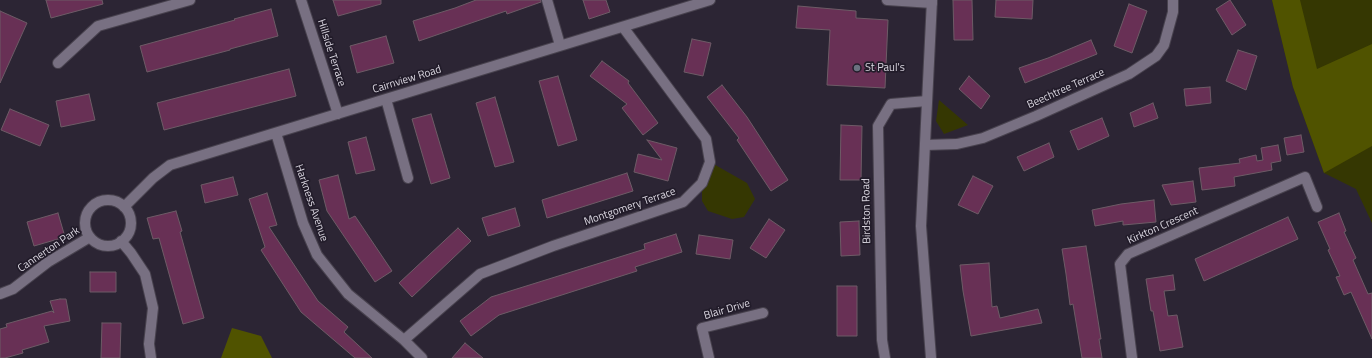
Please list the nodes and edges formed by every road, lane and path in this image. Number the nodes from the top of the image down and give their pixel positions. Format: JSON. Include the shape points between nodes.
{"nodes":[{"id":1,"x":190,"y":0,"type":"edge"},
{"id":2,"x":301,"y":0,"type":"edge"},
{"id":3,"x":547,"y":0,"type":"edge"},
{"id":4,"x":710,"y":0,"type":"edge"},
{"id":5,"x":887,"y":0,"type":"edge"},
{"id":6,"x":1173,"y":0,"type":"edge"},
{"id":7,"x":932,"y":2,"type":"edge"},
{"id":8,"x":623,"y":26,"type":"junction"},
{"id":9,"x":560,"y":45,"type":"junction"},
{"id":10,"x":58,"y":63,"type":"dead end"},
{"id":11,"x":386,"y":99,"type":"junction"},
{"id":12,"x":927,"y":101,"type":"junction"},
{"id":13,"x":338,"y":114,"type":"junction"},
{"id":14,"x":276,"y":133,"type":"junction"},
{"id":15,"x":924,"y":145,"type":"junction"},
{"id":16,"x":408,"y":178,"type":"dead end"},
{"id":17,"x":124,"y":207,"type":"junction"},
{"id":18,"x":1317,"y":207,"type":"dead end"},
{"id":19,"x":90,"y":237,"type":"junction"},
{"id":20,"x":121,"y":241,"type":"junction"},
{"id":21,"x":0,"y":294,"type":"edge"},
{"id":22,"x":763,"y":312,"type":"dead end"},
{"id":23,"x":404,"y":340,"type":"junction"},
{"id":24,"x":151,"y":358,"type":"edge"},
{"id":25,"x":422,"y":358,"type":"edge"},
{"id":26,"x":709,"y":358,"type":"edge"},
{"id":27,"x":885,"y":358,"type":"edge"},
{"id":28,"x":931,"y":358,"type":"edge"},
{"id":29,"x":1132,"y":358,"type":"edge"}],
"edges":[{"from":1,"to":10,"type":"street","via":[[98,26]]},
{"from":2,"to":13,"type":"street","name":"Hillside Terrace"},
{"from":3,"to":9,"type":"street"},
{"from":4,"to":8,"type":"street","name":"Cairnview Road"},
{"from":5,"to":7,"type":"street"},
{"from":6,"to":15,"type":"street","name":"Beechtree Terrace","via":[[1173,12],[1164,45],[1156,56],[1129,74],[983,138],[957,144]]},
{"from":7,"to":12,"type":"street"},
{"from":8,"to":9,"type":"street","name":"Cairnview Road"},
{"from":8,"to":23,"type":"street","name":"Montgomery Terrace","via":[[706,139],[710,162],[702,184],[683,202],[480,274]]},
{"from":9,"to":11,"type":"street","name":"Cairnview Road"},
{"from":11,"to":13,"type":"street","name":"Cairnview Road"},
{"from":11,"to":16,"type":"street"},
{"from":12,"to":15,"type":"street"},
{"from":12,"to":27,"type":"street","name":"Birdston Road","via":[[891,104],[878,126],[882,340]]},
{"from":13,"to":14,"type":"street","name":"Cairnview Road"},
{"from":14,"to":17,"type":"street","name":"Cairnview Road","via":[[170,165]]},
{"from":14,"to":23,"type":"street","name":"Harkness Avenue","via":[[303,223],[317,255],[348,294]]},
{"from":15,"to":28,"type":"street","via":[[921,226]]},
{"from":17,"to":19,"type":"street","name":"Cannerton Park","via":[[110,200],[96,204],[90,209],[85,223]]},
{"from":17,"to":20,"type":"street","via":[[128,213],[130,229]]},
{"from":18,"to":29,"type":"street","name":"Kirkton Crescent","via":[[1305,177],[1128,254],[1120,264]]},
{"from":19,"to":20,"type":"street","name":"Cannerton Park","via":[[95,242],[108,246]]},
{"from":19,"to":21,"type":"street","name":"Cannerton Park","via":[[48,262],[13,290]]},
{"from":20,"to":24,"type":"street","via":[[145,274],[152,308],[149,344]]},
{"from":22,"to":26,"type":"street","name":"Blair Drive","via":[[702,328]]},
{"from":23,"to":25,"type":"street","name":"Harkness Avenue"}]}
